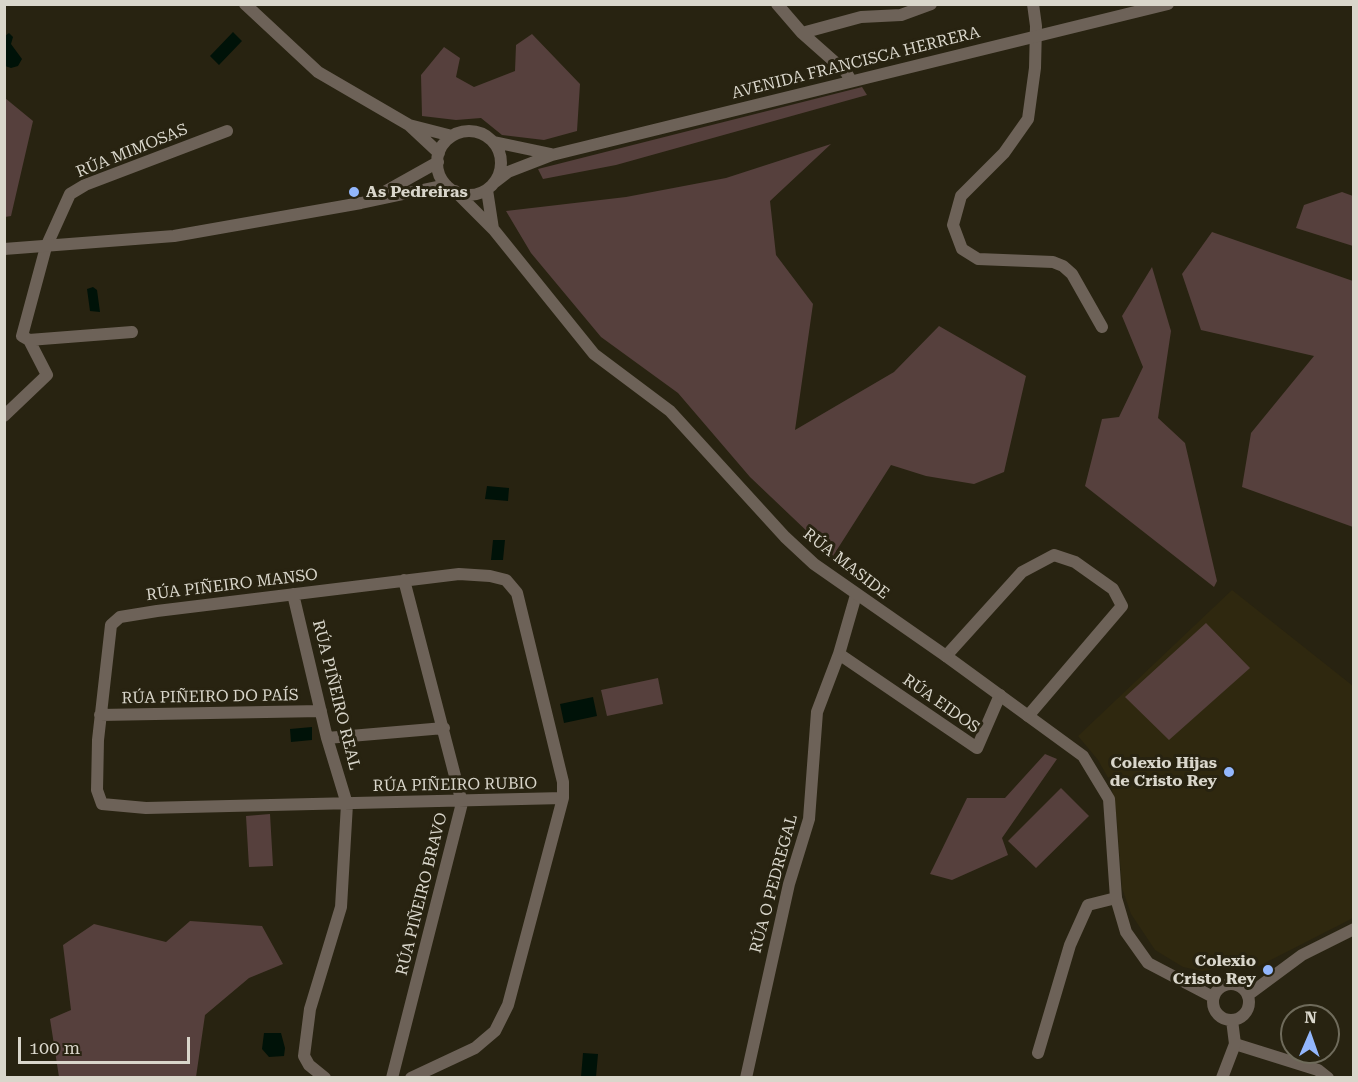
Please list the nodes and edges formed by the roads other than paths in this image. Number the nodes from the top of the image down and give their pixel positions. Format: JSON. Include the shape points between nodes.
{"nodes":[{"id":1,"x":245,"y":4,"type":"edge"},
{"id":2,"x":777,"y":4,"type":"edge"},
{"id":3,"x":931,"y":4,"type":"edge"},
{"id":4,"x":1033,"y":4,"type":"edge"},
{"id":5,"x":1168,"y":4,"type":"edge"},
{"id":6,"x":802,"y":33,"type":"junction"},
{"id":7,"x":1036,"y":36,"type":"junction"},
{"id":8,"x":851,"y":81,"type":"junction"},
{"id":9,"x":409,"y":125,"type":"junction"},
{"id":10,"x":227,"y":131,"type":"dead end"},
{"id":11,"x":452,"y":136,"type":"junction"},
{"id":12,"x":494,"y":142,"type":"junction"},
{"id":13,"x":552,"y":155,"type":"junction"},
{"id":14,"x":438,"y":157,"type":"junction"},
{"id":15,"x":491,"y":186,"type":"junction"},
{"id":16,"x":450,"y":188,"type":"junction"},
{"id":17,"x":361,"y":204,"type":"junction"},
{"id":18,"x":494,"y":230,"type":"junction"},
{"id":19,"x":46,"y":247,"type":"junction"},
{"id":20,"x":4,"y":249,"type":"edge"},
{"id":21,"x":1102,"y":327,"type":"dead end"},
{"id":22,"x":132,"y":332,"type":"dead end"},
{"id":23,"x":29,"y":340,"type":"junction"},
{"id":24,"x":4,"y":416,"type":"edge"},
{"id":25,"x":404,"y":580,"type":"junction"},
{"id":26,"x":293,"y":594,"type":"junction"},
{"id":27,"x":856,"y":595,"type":"junction"},
{"id":28,"x":839,"y":654,"type":"junction"},
{"id":29,"x":946,"y":656,"type":"junction"},
{"id":30,"x":1000,"y":695,"type":"junction"},
{"id":31,"x":321,"y":711,"type":"junction"},
{"id":32,"x":100,"y":715,"type":"junction"},
{"id":33,"x":1028,"y":716,"type":"junction"},
{"id":34,"x":444,"y":728,"type":"junction"},
{"id":35,"x":327,"y":738,"type":"junction"},
{"id":36,"x":563,"y":798,"type":"junction"},
{"id":37,"x":462,"y":803,"type":"junction"},
{"id":38,"x":347,"y":804,"type":"junction"},
{"id":39,"x":1116,"y":898,"type":"junction"},
{"id":40,"x":1353,"y":929,"type":"edge"},
{"id":41,"x":1248,"y":995,"type":"junction"},
{"id":42,"x":1213,"y":997,"type":"junction"},
{"id":43,"x":1232,"y":1020,"type":"junction"},
{"id":44,"x":1235,"y":1044,"type":"junction"},
{"id":45,"x":1038,"y":1053,"type":"dead end"},
{"id":46,"x":325,"y":1077,"type":"edge"},
{"id":47,"x":392,"y":1077,"type":"edge"},
{"id":48,"x":411,"y":1077,"type":"edge"},
{"id":49,"x":746,"y":1077,"type":"edge"},
{"id":50,"x":1222,"y":1077,"type":"edge"},
{"id":51,"x":1328,"y":1077,"type":"edge"}],
"edges":[{"from":1,"to":9,"type":"street","via":[[318,72]]},
{"from":2,"to":6,"type":"street"},
{"from":3,"to":6,"type":"street","via":[[901,15],[861,16]]},
{"from":4,"to":7,"type":"street"},
{"from":5,"to":7,"type":"street","name":"AVENIDA FRANCISCA HERRERA"},
{"from":6,"to":8,"type":"street"},
{"from":7,"to":8,"type":"street","name":"AVENIDA FRANCISCA HERRERA"},
{"from":7,"to":21,"type":"street","via":[[1028,119],[1004,153],[961,196],[953,225],[962,249],[978,259],[1053,262],[1063,266],[1072,274]]},
{"from":8,"to":13,"type":"street","name":"AVENIDA FRANCISCA HERRERA"},
{"from":9,"to":11,"type":"street"},
{"from":9,"to":14,"type":"street"},
{"from":10,"to":19,"type":"street","name":"RÚA MIMOSAS","via":[[70,194]]},
{"from":11,"to":12,"type":"street","via":[[469,131]]},
{"from":11,"to":14,"type":"street"},
{"from":12,"to":13,"type":"street","name":"AVENIDA FRANCISCA HERRERA"},
{"from":12,"to":15,"type":"street","via":[[501,162]]},
{"from":13,"to":15,"type":"street","name":"AVENIDA FRANCISCA HERRERA","via":[[508,172]]},
{"from":14,"to":16,"type":"street","via":[[441,178]]},
{"from":14,"to":17,"type":"street","via":[[417,176]]},
{"from":15,"to":16,"type":"street","via":[[471,195]]},
{"from":15,"to":18,"type":"street","name":"RÚA MASIDE"},
{"from":16,"to":17,"type":"street"},
{"from":16,"to":18,"type":"street","name":"RÚA MASIDE"},
{"from":17,"to":19,"type":"street","via":[[174,236]]},
{"from":18,"to":27,"type":"street","name":"RÚA MASIDE","via":[[594,354],[670,411],[785,537]]},
{"from":19,"to":20,"type":"street"},
{"from":19,"to":23,"type":"street","name":"RÚA MIMOSAS","via":[[24,321],[22,336]]},
{"from":22,"to":23,"type":"street"},
{"from":23,"to":24,"type":"street","via":[[47,375]]},
{"from":25,"to":26,"type":"street","name":"RÚA PIÑEIRO MANSO"},
{"from":25,"to":34,"type":"street","name":"RÚA PIÑEIRO BRAVO"},
{"from":25,"to":36,"type":"street","name":"RÚA PIÑEIRO MANSO","via":[[459,574],[490,576],[506,580],[518,593],[558,760]]},
{"from":26,"to":31,"type":"street","name":"RÚA PIÑEIRO REAL"},
{"from":26,"to":32,"type":"street","name":"RÚA PIÑEIRO MANSO","via":[[120,617],[111,625],[108,635]]},
{"from":27,"to":28,"type":"street","name":"RÚA O PEDREGAL"},
{"from":27,"to":29,"type":"street","name":"RÚA MASIDE"},
{"from":28,"to":30,"type":"street","name":"RÚA EIDOS","via":[[977,748]]},
{"from":28,"to":49,"type":"street","name":"RÚA O PEDREGAL","via":[[817,712],[809,819],[789,884]]},
{"from":29,"to":30,"type":"street","name":"RÚA MASIDE"},
{"from":29,"to":33,"type":"street","via":[[1022,572],[1054,555],[1075,562],[1113,589],[1122,606]]},
{"from":30,"to":33,"type":"street","name":"RÚA MASIDE"},
{"from":31,"to":32,"type":"street","name":"RÚA PIÑEIRO DO PAÍS"},
{"from":31,"to":35,"type":"street","name":"RÚA PIÑEIRO REAL"},
{"from":32,"to":38,"type":"street","name":"RÚA PIÑEIRO MANSO","via":[[97,790],[102,804],[146,808]]},
{"from":33,"to":39,"type":"street","name":"RÚA MASIDE","via":[[1083,756],[1109,800]]},
{"from":34,"to":35,"type":"street"},
{"from":34,"to":37,"type":"street","name":"RÚA PIÑEIRO BRAVO"},
{"from":35,"to":38,"type":"street","name":"RÚA PIÑEIRO REAL"},
{"from":36,"to":37,"type":"street","name":"RÚA PIÑEIRO RUBIO"},
{"from":36,"to":48,"type":"street","name":"RÚA PIÑEIRO MANSO","via":[[508,1005],[495,1031],[475,1048]]},
{"from":37,"to":38,"type":"street","name":"RÚA PIÑEIRO RUBIO"},
{"from":37,"to":47,"type":"street","name":"RÚA PIÑEIRO BRAVO"},
{"from":38,"to":46,"type":"street","via":[[341,907],[310,1009],[304,1056]]},
{"from":39,"to":42,"type":"street","name":"RÚA MASIDE","via":[[1126,932],[1148,963]]},
{"from":39,"to":45,"type":"street","via":[[1088,905],[1070,945]]},
{"from":40,"to":41,"type":"street","via":[[1302,955]]},
{"from":41,"to":42,"type":"street","via":[[1240,986],[1228,984]]},
{"from":41,"to":43,"type":"street","via":[[1246,1012]]},
{"from":42,"to":43,"type":"street","via":[[1217,1013]]},
{"from":43,"to":44,"type":"street"},
{"from":44,"to":50,"type":"street"},
{"from":44,"to":51,"type":"street","via":[[1318,1070]]}]}
